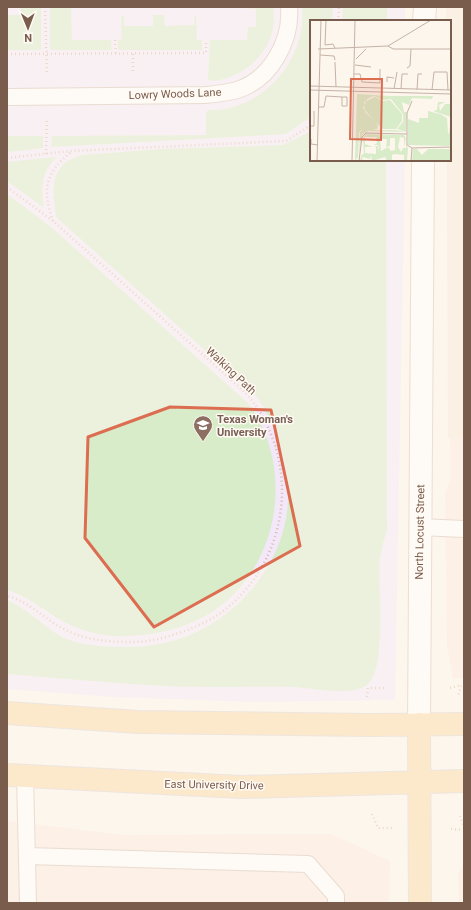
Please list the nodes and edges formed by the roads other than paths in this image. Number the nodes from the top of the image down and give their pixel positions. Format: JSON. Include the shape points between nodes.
{"nodes":[{"id":1,"x":289,"y":7,"type":"edge"},
{"id":2,"x":424,"y":7,"type":"edge"},
{"id":3,"x":424,"y":20,"type":"edge"},
{"id":4,"x":7,"y":97,"type":"edge"},
{"id":5,"x":423,"y":161,"type":"edge"},
{"id":6,"x":420,"y":527,"type":"junction"},
{"id":7,"x":464,"y":529,"type":"edge"},
{"id":8,"x":7,"y":713,"type":"edge"},
{"id":9,"x":419,"y":724,"type":"junction"},
{"id":10,"x":464,"y":724,"type":"edge"},
{"id":11,"x":16,"y":776,"type":"edge"},
{"id":12,"x":464,"y":781,"type":"edge"},
{"id":13,"x":420,"y":782,"type":"junction"},
{"id":14,"x":27,"y":856,"type":"junction"},
{"id":15,"x":28,"y":903,"type":"edge"},
{"id":16,"x":336,"y":903,"type":"edge"},
{"id":17,"x":420,"y":903,"type":"edge"}],
"edges":[{"from":1,"to":4,"type":"lane","name":"Lowry Woods Lane","via":[[287,34],[271,66],[260,78],[236,91],[206,95]]},
{"from":2,"to":3,"type":"main road"},
{"from":5,"to":6,"type":"main road","name":"North Locust Street"},
{"from":6,"to":7,"type":"lane"},
{"from":6,"to":9,"type":"main road","name":"North Locust Street"},
{"from":8,"to":9,"type":"main road","via":[[138,722]]},
{"from":9,"to":10,"type":"main road"},
{"from":9,"to":13,"type":"main road","name":"North Locust Street"},
{"from":11,"to":13,"type":"main road","name":"East University Drive","via":[[241,787]]},
{"from":11,"to":14,"type":"lane"},
{"from":12,"to":13,"type":"main road","name":"East University Drive"},
{"from":13,"to":17,"type":"main road","name":"North Locust Street"},
{"from":14,"to":15,"type":"lane"},
{"from":14,"to":16,"type":"lane","via":[[308,864],[336,896]]}]}
